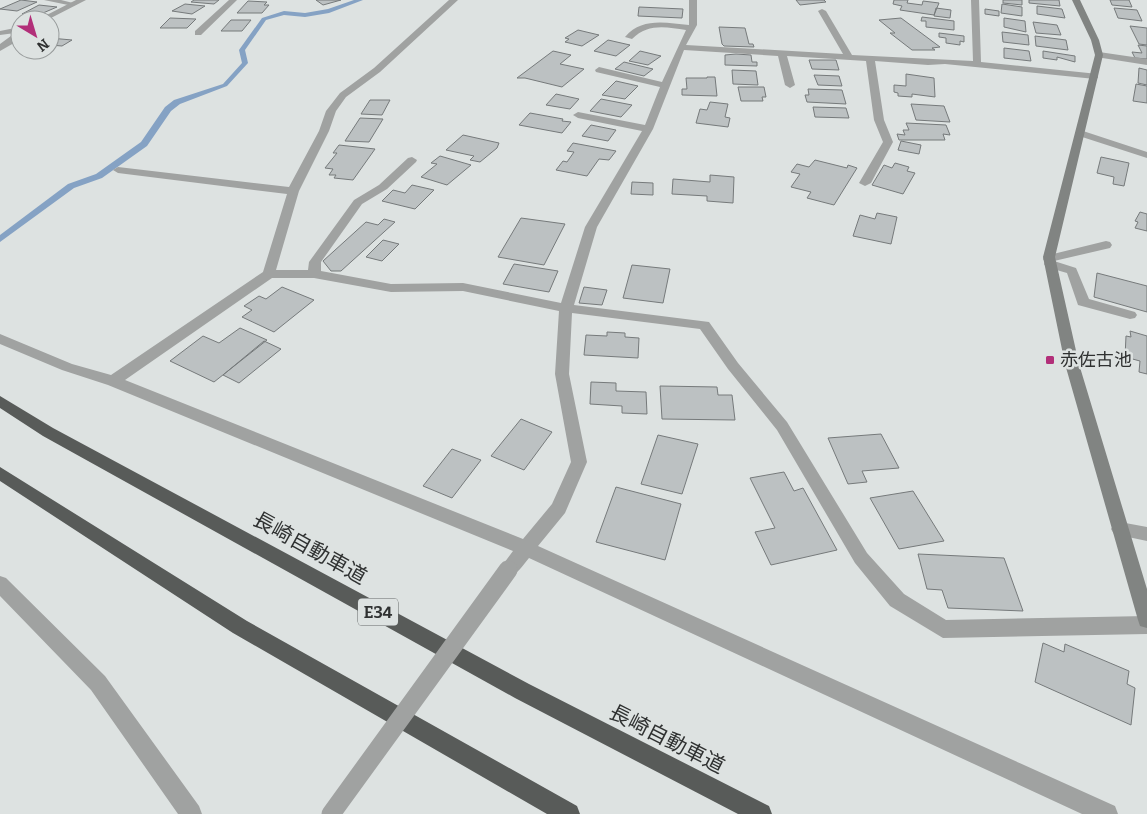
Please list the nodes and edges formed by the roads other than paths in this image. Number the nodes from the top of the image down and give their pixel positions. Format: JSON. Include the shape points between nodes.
{"nodes":[{"id":1,"x":48,"y":0,"type":"edge"},
{"id":2,"x":82,"y":0,"type":"edge"},
{"id":3,"x":233,"y":0,"type":"edge"},
{"id":4,"x":454,"y":0,"type":"edge"},
{"id":5,"x":693,"y":0,"type":"edge"},
{"id":6,"x":975,"y":0,"type":"edge"},
{"id":7,"x":1076,"y":0,"type":"edge"},
{"id":8,"x":73,"y":4,"type":"junction"},
{"id":9,"x":60,"y":10,"type":"edge"},
{"id":10,"x":822,"y":11,"type":"dead end"},
{"id":11,"x":691,"y":28,"type":"junction"},
{"id":12,"x":198,"y":33,"type":"dead end"},
{"id":13,"x":629,"y":37,"type":"dead end"},
{"id":14,"x":681,"y":47,"type":"junction"},
{"id":15,"x":782,"y":52,"type":"junction"},
{"id":16,"x":848,"y":56,"type":"junction"},
{"id":17,"x":1099,"y":56,"type":"junction"},
{"id":18,"x":870,"y":58,"type":"junction"},
{"id":19,"x":1147,"y":62,"type":"edge"},
{"id":20,"x":977,"y":63,"type":"junction"},
{"id":21,"x":599,"y":70,"type":"dead end"},
{"id":22,"x":1095,"y":76,"type":"junction"},
{"id":23,"x":790,"y":85,"type":"dead end"},
{"id":24,"x":666,"y":86,"type":"junction"},
{"id":25,"x":578,"y":115,"type":"dead end"},
{"id":26,"x":648,"y":129,"type":"junction"},
{"id":27,"x":1080,"y":133,"type":"junction"},
{"id":28,"x":1147,"y":155,"type":"edge"},
{"id":29,"x":412,"y":160,"type":"dead end"},
{"id":30,"x":118,"y":170,"type":"dead end"},
{"id":31,"x":865,"y":183,"type":"dead end"},
{"id":32,"x":293,"y":190,"type":"junction"},
{"id":33,"x":1106,"y":245,"type":"dead end"},
{"id":34,"x":1050,"y":261,"type":"junction"},
{"id":35,"x":269,"y":274,"type":"junction"},
{"id":36,"x":314,"y":274,"type":"junction"},
{"id":37,"x":566,"y":308,"type":"junction"},
{"id":38,"x":1130,"y":315,"type":"dead end"},
{"id":39,"x":0,"y":339,"type":"edge"},
{"id":40,"x":113,"y":381,"type":"junction"},
{"id":41,"x":0,"y":400,"type":"edge"},
{"id":42,"x":0,"y":473,"type":"edge"},
{"id":43,"x":1120,"y":529,"type":"junction"},
{"id":44,"x":1147,"y":534,"type":"edge"},
{"id":45,"x":525,"y":548,"type":"junction"},
{"id":46,"x":0,"y":584,"type":"edge"},
{"id":47,"x":1147,"y":620,"type":"edge"},
{"id":48,"x":1147,"y":625,"type":"edge"},
{"id":49,"x":191,"y":814,"type":"edge"},
{"id":50,"x":331,"y":814,"type":"edge"},
{"id":51,"x":569,"y":814,"type":"edge"},
{"id":52,"x":761,"y":814,"type":"edge"},
{"id":53,"x":1107,"y":814,"type":"edge"}],
"edges":[{"from":1,"to":8,"type":"lane"},
{"from":2,"to":8,"type":"street"},
{"from":3,"to":12,"type":"street"},
{"from":4,"to":32,"type":"street","via":[[377,70],[343,95],[331,111]]},
{"from":5,"to":11,"type":"street"},
{"from":6,"to":20,"type":"street"},
{"from":7,"to":17,"type":"street"},
{"from":8,"to":9,"type":"street"},
{"from":10,"to":16,"type":"street"},
{"from":11,"to":13,"type":"street","via":[[653,24],[635,30]]},
{"from":11,"to":14,"type":"street"},
{"from":14,"to":15,"type":"street"},
{"from":14,"to":24,"type":"street"},
{"from":15,"to":16,"type":"street"},
{"from":15,"to":23,"type":"street"},
{"from":16,"to":18,"type":"street"},
{"from":17,"to":19,"type":"street"},
{"from":17,"to":22,"type":"street"},
{"from":18,"to":20,"type":"street"},
{"from":18,"to":31,"type":"street","via":[[879,120],[888,142]]},
{"from":20,"to":22,"type":"street"},
{"from":21,"to":24,"type":"street"},
{"from":22,"to":27,"type":"street"},
{"from":24,"to":26,"type":"street"},
{"from":25,"to":26,"type":"street"},
{"from":26,"to":37,"type":"street","via":[[591,227]]},
{"from":27,"to":28,"type":"street"},
{"from":27,"to":34,"type":"street"},
{"from":29,"to":36,"type":"street","via":[[384,187],[358,202],[315,262]]},
{"from":30,"to":32,"type":"street"},
{"from":32,"to":35,"type":"street"},
{"from":33,"to":34,"type":"street"},
{"from":34,"to":38,"type":"street","via":[[1072,271],[1083,302]]},
{"from":34,"to":43,"type":"street","via":[[1072,364]]},
{"from":35,"to":36,"type":"street"},
{"from":35,"to":40,"type":"street"},
{"from":36,"to":37,"type":"street","via":[[391,288],[463,287]]},
{"from":37,"to":45,"type":"street","via":[[562,374],[579,462],[558,508]]},
{"from":37,"to":48,"type":"street","via":[[704,325],[782,426],[861,558],[897,600],[943,629]]},
{"from":39,"to":40,"type":"street","via":[[67,367]]},
{"from":40,"to":45,"type":"street"},
{"from":41,"to":52,"type":"highway","name":"長崎自動車道","number":"E34","via":[[57,436],[522,692]]},
{"from":42,"to":51,"type":"highway","via":[[240,627]]},
{"from":43,"to":44,"type":"street"},
{"from":43,"to":47,"type":"street"},
{"from":45,"to":50,"type":"street","bridge":true},
{"from":45,"to":53,"type":"street"},
{"from":46,"to":49,"type":"street","via":[[98,683]]}]}
